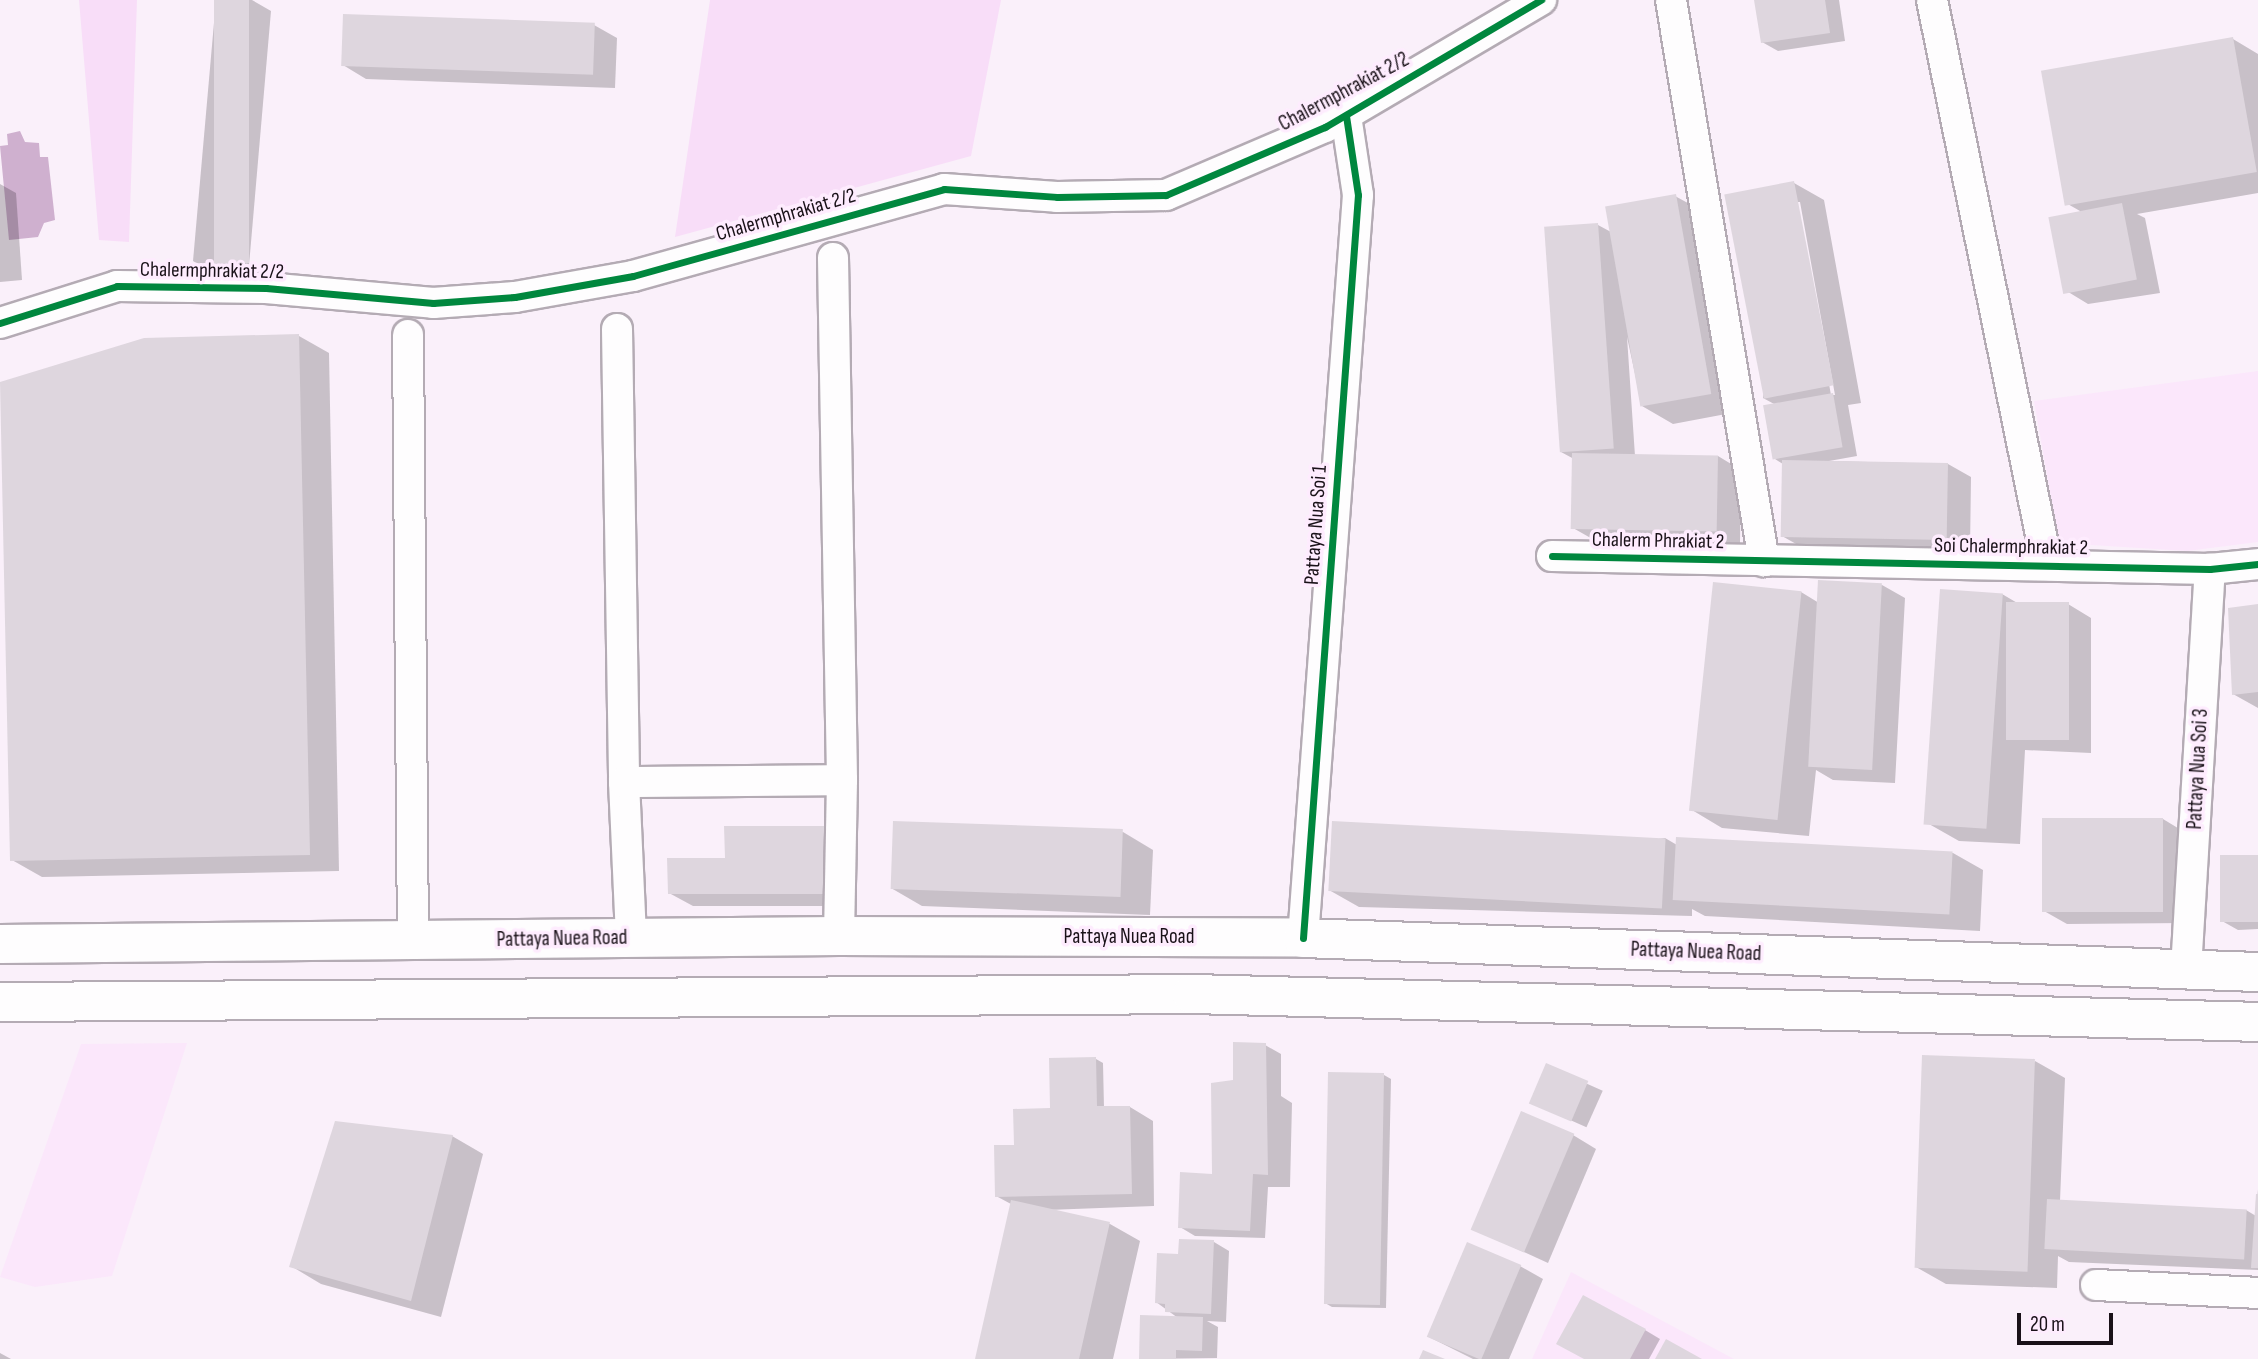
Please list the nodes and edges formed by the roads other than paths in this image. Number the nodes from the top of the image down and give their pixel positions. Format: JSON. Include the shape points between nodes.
{"nodes":[{"id":1,"x":1541,"y":0,"type":"edge"},
{"id":2,"x":1671,"y":0,"type":"edge"},
{"id":3,"x":1932,"y":0,"type":"edge"},
{"id":4,"x":1346,"y":116,"type":"junction"},
{"id":5,"x":833,"y":258,"type":"dead end"},
{"id":6,"x":0,"y":323,"type":"edge"},
{"id":7,"x":617,"y":329,"type":"dead end"},
{"id":8,"x":408,"y":335,"type":"dead end"},
{"id":9,"x":1552,"y":556,"type":"dead end"},
{"id":10,"x":1764,"y":561,"type":"junction"},
{"id":11,"x":2047,"y":564,"type":"junction"},
{"id":12,"x":2258,"y":564,"type":"edge"},
{"id":13,"x":2210,"y":569,"type":"junction"},
{"id":14,"x":842,"y":780,"type":"junction"},
{"id":15,"x":624,"y":782,"type":"junction"},
{"id":16,"x":839,"y":936,"type":"junction"},
{"id":17,"x":631,"y":938,"type":"junction"},
{"id":18,"x":1304,"y":938,"type":"junction"},
{"id":19,"x":413,"y":940,"type":"junction"},
{"id":20,"x":0,"y":944,"type":"edge"},
{"id":21,"x":2186,"y":970,"type":"junction"},
{"id":22,"x":2258,"y":972,"type":"edge"},
{"id":23,"x":0,"y":1002,"type":"edge"},
{"id":24,"x":2258,"y":1023,"type":"edge"},
{"id":25,"x":2096,"y":1285,"type":"dead end"},
{"id":26,"x":2258,"y":1293,"type":"edge"}],
"edges":[{"from":1,"to":4,"type":"street","name":"Chalermphrakiat 2/2"},
{"from":2,"to":10,"type":"street"},
{"from":3,"to":11,"type":"street"},
{"from":4,"to":6,"type":"street","name":"Chalermphrakiat 2/2","via":[[1166,195],[1057,197],[944,189],[633,276],[515,297],[433,303],[266,288],[117,286]]},
{"from":4,"to":18,"type":"street","name":"Pattaya Nua Soi 1","via":[[1358,195]]},
{"from":5,"to":14,"type":"street"},
{"from":7,"to":15,"type":"street"},
{"from":8,"to":19,"type":"street"},
{"from":9,"to":10,"type":"street","name":"Chalerm Phrakiat 2"},
{"from":10,"to":11,"type":"street","name":"Soi Chalermphrakiat 2"},
{"from":11,"to":13,"type":"street","name":"Soi Chalermphrakiat 2"},
{"from":12,"to":13,"type":"street","name":"Soi Chalermphrakiat 2"},
{"from":13,"to":21,"type":"street","name":"Pattaya Nua Soi 3"},
{"from":14,"to":15,"type":"street"},
{"from":14,"to":16,"type":"street"},
{"from":15,"to":17,"type":"street"},
{"from":16,"to":17,"type":"main road","name":"Pattaya Nuea Road"},
{"from":16,"to":18,"type":"main road","name":"Pattaya Nuea Road"},
{"from":17,"to":19,"type":"main road","name":"Pattaya Nuea Road"},
{"from":18,"to":21,"type":"main road","name":"Pattaya Nuea Road"},
{"from":19,"to":20,"type":"main road","name":"Pattaya Nuea Road"},
{"from":21,"to":22,"type":"main road","name":"Pattaya Nuea Road"},
{"from":23,"to":24,"type":"main road","via":[[1192,993]]},
{"from":25,"to":26,"type":"street"}]}
